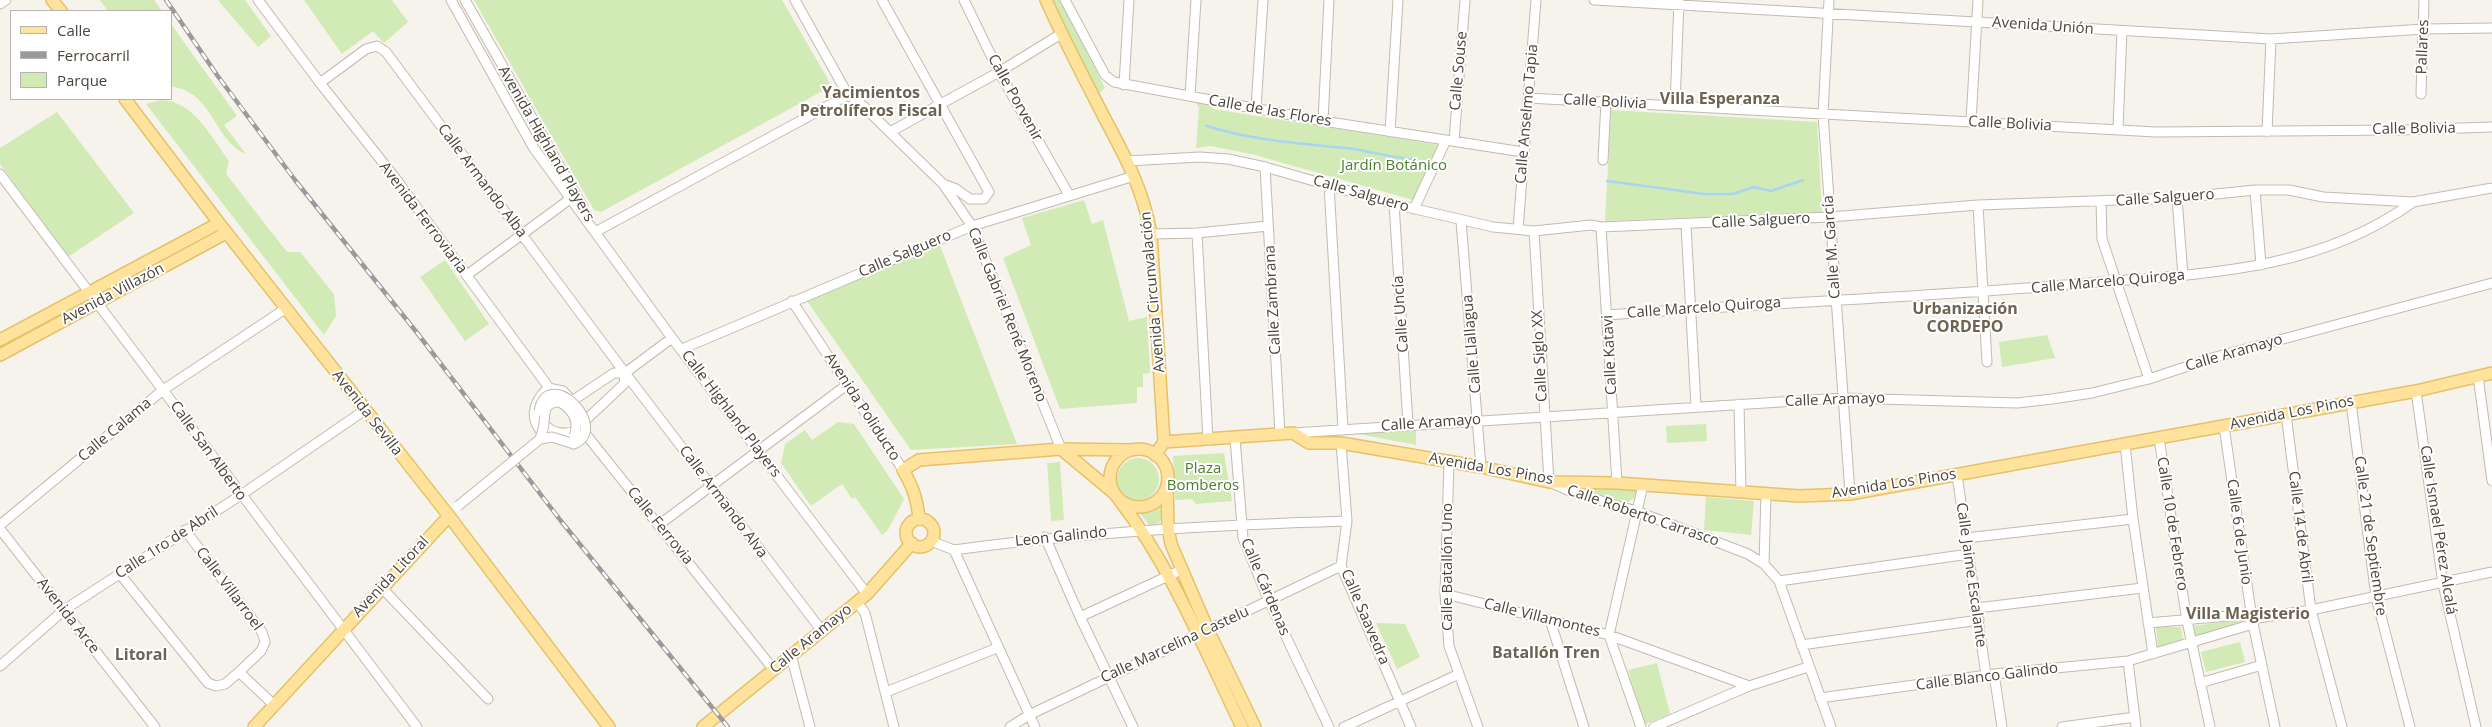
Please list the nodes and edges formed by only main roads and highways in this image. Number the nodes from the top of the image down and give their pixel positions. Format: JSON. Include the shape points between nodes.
{"nodes":[{"id":1,"x":52,"y":0,"type":"edge"},
{"id":2,"x":1046,"y":0,"type":"edge"},
{"id":3,"x":60,"y":10,"type":"edge"},
{"id":4,"x":125,"y":100,"type":"edge"},
{"id":5,"x":218,"y":223,"type":"junction"},
{"id":6,"x":226,"y":233,"type":"junction"},
{"id":7,"x":0,"y":340,"type":"edge"},
{"id":8,"x":0,"y":355,"type":"edge"},
{"id":9,"x":2492,"y":374,"type":"edge"},
{"id":10,"x":1293,"y":433,"type":"joint"},
{"id":11,"x":1164,"y":442,"type":"junction"},
{"id":12,"x":1061,"y":449,"type":"junction"},
{"id":13,"x":1130,"y":450,"type":"junction"},
{"id":14,"x":1155,"y":455,"type":"junction"},
{"id":15,"x":1167,"y":485,"type":"junction"},
{"id":16,"x":1117,"y":497,"type":"junction"},
{"id":17,"x":448,"y":516,"type":"junction"},
{"id":18,"x":918,"y":519,"type":"junction"},
{"id":19,"x":912,"y":543,"type":"junction"},
{"id":20,"x":709,"y":725,"type":"edge"},
{"id":21,"x":254,"y":727,"type":"edge"},
{"id":22,"x":609,"y":727,"type":"edge"},
{"id":23,"x":1242,"y":727,"type":"edge"},
{"id":24,"x":1255,"y":727,"type":"edge"}],
"edges":[{"from":1,"to":3,"type":"main road"},
{"from":2,"to":11,"type":"main road","name":"Avenida Circunvalación","via":[[1127,161],[1146,208]]},
{"from":4,"to":5,"type":"main road","name":"Avenida Sevilla"},
{"from":5,"to":6,"type":"main road","name":"Avenida Sevilla"},
{"from":5,"to":7,"type":"main road","name":"Avenida Villazón"},
{"from":6,"to":8,"type":"main road","name":"Avenida Villazón"},
{"from":6,"to":17,"type":"main road","name":"Avenida Sevilla"},
{"from":9,"to":10,"type":"main road","name":"Avenida Los Pinos","via":[[2416,391],[1850,494],[1800,496],[1617,483],[1549,482],[1342,443],[1309,442]]},
{"from":10,"to":11,"type":"main road","name":"Calle Aramayo"},
{"from":11,"to":14,"type":"main road"},
{"from":12,"to":13,"type":"main road"},
{"from":12,"to":16,"type":"main road"},
{"from":12,"to":18,"type":"main road","name":"Avenida Poliducto","via":[[919,460],[903,470],[917,498]]},
{"from":13,"to":14,"type":"main road","via":[[1142,449]]},
{"from":13,"to":16,"type":"main road","via":[[1122,454],[1112,468],[1110,485]]},
{"from":14,"to":15,"type":"main road","via":[[1164,464]]},
{"from":15,"to":16,"type":"main road","via":[[1156,501],[1148,506],[1129,506]]},
{"from":15,"to":24,"type":"main road","via":[[1168,528],[1181,570]]},
{"from":16,"to":23,"type":"main road","via":[[1143,530]]},
{"from":17,"to":21,"type":"main road","name":"Avenida Litoral"},
{"from":17,"to":22,"type":"main road","name":"Avenida Sevilla"},
{"from":18,"to":19,"type":"main road","via":[[908,527],[907,536]]},
{"from":18,"to":19,"type":"main road","via":[[927,521],[933,527],[934,535],[931,541],[920,546]]},
{"from":19,"to":20,"type":"main road","name":"Calle Aramayo","via":[[867,594]]}]}
